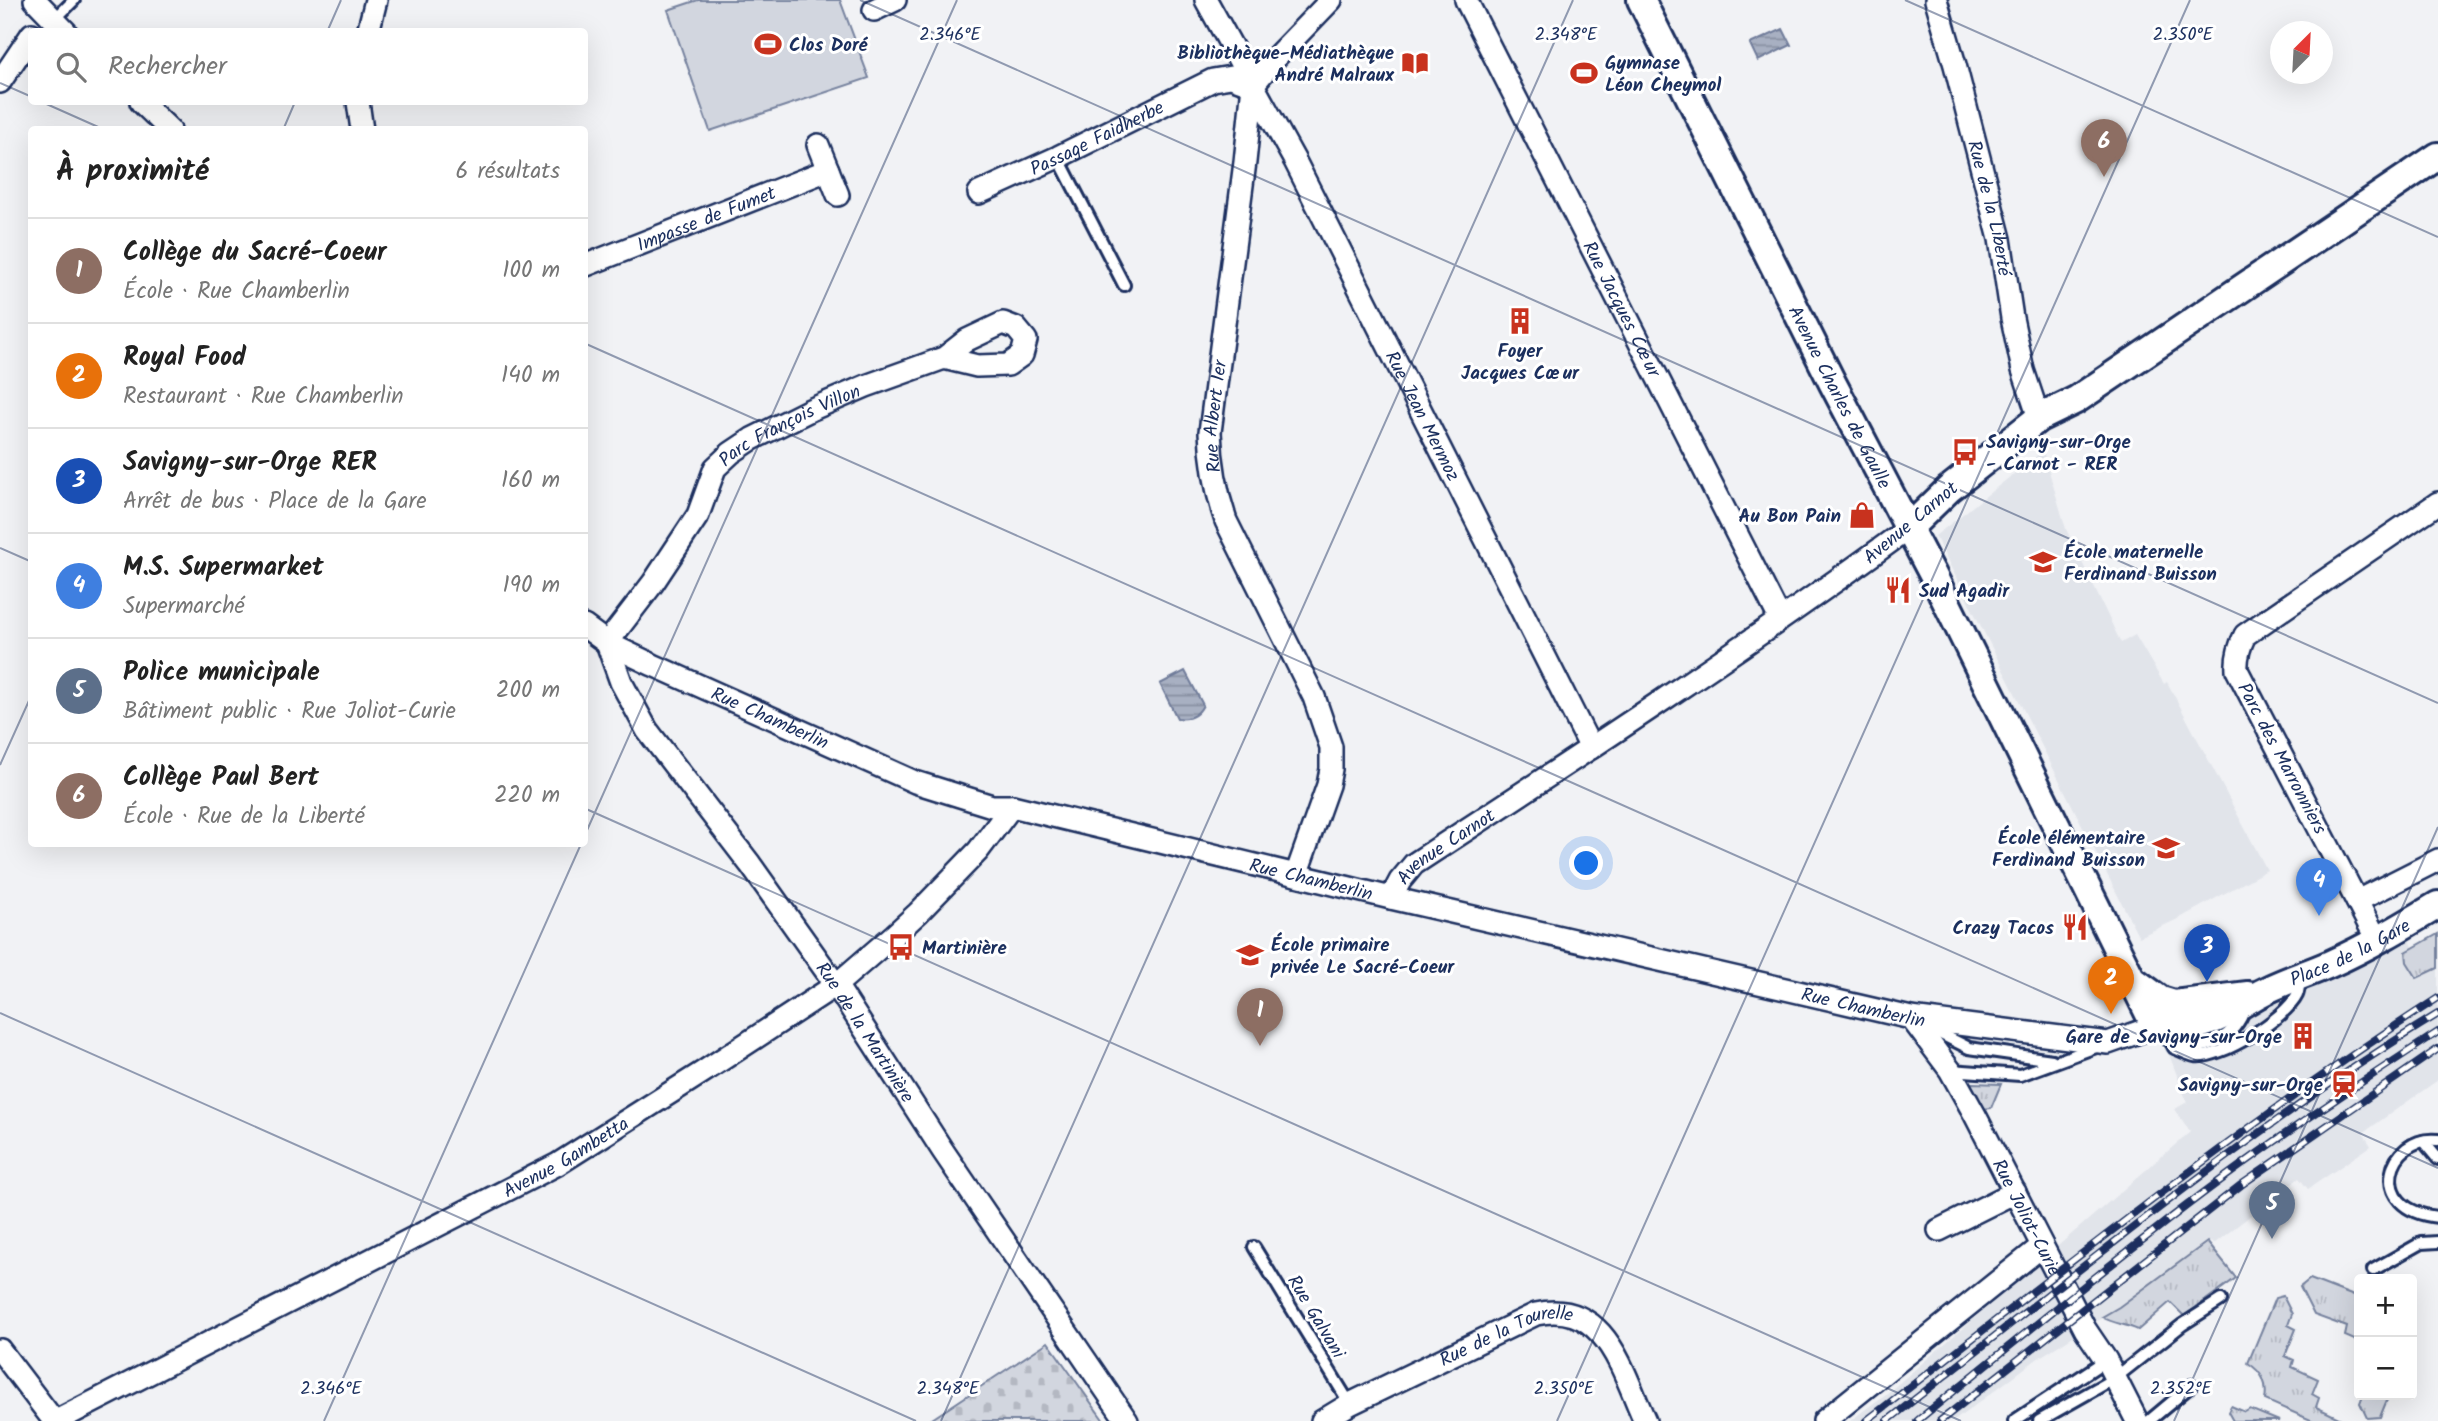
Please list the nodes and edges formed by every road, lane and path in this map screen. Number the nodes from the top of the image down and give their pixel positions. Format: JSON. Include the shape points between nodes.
{"nodes":[{"id":1,"x":74,"y":0,"type":"edge"},
{"id":2,"x":376,"y":0,"type":"edge"},
{"id":3,"x":895,"y":0,"type":"edge"},
{"id":4,"x":1206,"y":0,"type":"edge"},
{"id":5,"x":1331,"y":0,"type":"edge"},
{"id":6,"x":1466,"y":0,"type":"edge"},
{"id":7,"x":1641,"y":0,"type":"edge"},
{"id":8,"x":1936,"y":0,"type":"edge"},
{"id":9,"x":874,"y":10,"type":"dead end"},
{"id":10,"x":50,"y":16,"type":"edge"},
{"id":11,"x":369,"y":28,"type":"edge"},
{"id":12,"x":28,"y":39,"type":"edge"},
{"id":13,"x":0,"y":82,"type":"edge"},
{"id":14,"x":1253,"y":85,"type":"junction"},
{"id":15,"x":144,"y":105,"type":"edge"},
{"id":16,"x":358,"y":105,"type":"edge"},
{"id":17,"x":166,"y":126,"type":"edge"},
{"id":18,"x":361,"y":126,"type":"edge"},
{"id":19,"x":818,"y":145,"type":"dead end"},
{"id":20,"x":2438,"y":156,"type":"edge"},
{"id":21,"x":1058,"y":157,"type":"junction"},
{"id":22,"x":828,"y":170,"type":"junction"},
{"id":23,"x":979,"y":193,"type":"dead end"},
{"id":24,"x":838,"y":195,"type":"dead end"},
{"id":25,"x":588,"y":263,"type":"edge"},
{"id":26,"x":1124,"y":285,"type":"dead end"},
{"id":27,"x":943,"y":358,"type":"dead end"},
{"id":28,"x":2039,"y":418,"type":"junction"},
{"id":29,"x":2438,"y":503,"type":"edge"},
{"id":30,"x":1909,"y":527,"type":"junction"},
{"id":31,"x":1780,"y":619,"type":"junction"},
{"id":32,"x":588,"y":629,"type":"edge"},
{"id":33,"x":607,"y":642,"type":"junction"},
{"id":34,"x":1591,"y":748,"type":"junction"},
{"id":35,"x":1012,"y":806,"type":"junction"},
{"id":36,"x":2438,"y":860,"type":"edge"},
{"id":37,"x":1296,"y":874,"type":"junction"},
{"id":38,"x":1391,"y":898,"type":"junction"},
{"id":39,"x":2357,"y":901,"type":"junction"},
{"id":40,"x":2438,"y":905,"type":"edge"},
{"id":41,"x":2377,"y":940,"type":"junction"},
{"id":42,"x":2300,"y":975,"type":"junction"},
{"id":43,"x":836,"y":985,"type":"junction"},
{"id":44,"x":2253,"y":999,"type":"junction"},
{"id":45,"x":2169,"y":1015,"type":"junction"},
{"id":46,"x":1911,"y":1018,"type":"junction"},
{"id":47,"x":2108,"y":1043,"type":"junction"},
{"id":48,"x":2055,"y":1060,"type":"junction"},
{"id":49,"x":1950,"y":1070,"type":"junction"},
{"id":50,"x":2438,"y":1140,"type":"edge"},
{"id":51,"x":2423,"y":1141,"type":"junction"},
{"id":52,"x":2438,"y":1159,"type":"edge"},
{"id":53,"x":2015,"y":1192,"type":"junction"},
{"id":54,"x":2438,"y":1217,"type":"edge"},
{"id":55,"x":1939,"y":1230,"type":"dead end"},
{"id":56,"x":2438,"y":1241,"type":"edge"},
{"id":57,"x":2042,"y":1246,"type":"junction"},
{"id":58,"x":1254,"y":1247,"type":"dead end"},
{"id":59,"x":2373,"y":1270,"type":"dead end"},
{"id":60,"x":2221,"y":1300,"type":"dead end"},
{"id":61,"x":0,"y":1350,"type":"edge"},
{"id":62,"x":2110,"y":1369,"type":"junction"},
{"id":63,"x":2192,"y":1385,"type":"dead end"},
{"id":64,"x":1350,"y":1404,"type":"junction"},
{"id":65,"x":55,"y":1421,"type":"edge"},
{"id":66,"x":1127,"y":1421,"type":"edge"},
{"id":67,"x":1322,"y":1421,"type":"edge"},
{"id":68,"x":1645,"y":1421,"type":"edge"},
{"id":69,"x":1824,"y":1421,"type":"edge"},
{"id":70,"x":2014,"y":1421,"type":"edge"},
{"id":71,"x":2039,"y":1421,"type":"edge"},
{"id":72,"x":2137,"y":1421,"type":"edge"},
{"id":73,"x":2149,"y":1421,"type":"edge"}],
"edges":[{"from":1,"to":10,"type":"lane"},
{"from":2,"to":11,"type":"street"},
{"from":3,"to":9,"type":"street"},
{"from":4,"to":14,"type":"street","name":"Rue Jean Mermoz"},
{"from":5,"to":14,"type":"street"},
{"from":6,"to":31,"type":"street","name":"Rue Jacques Cœur"},
{"from":7,"to":30,"type":"street","name":"Avenue Charles de Gaulle"},
{"from":8,"to":28,"type":"street","name":"Rue de la Liberté","via":[[2000,239],[2023,370]]},
{"from":12,"to":13,"type":"street"},
{"from":14,"to":21,"type":"street","name":"Passage Faidherbe","via":[[1231,77],[1213,80]]},
{"from":14,"to":34,"type":"street","name":"Rue Jean Mermoz"},
{"from":14,"to":37,"type":"street","name":"Rue Albert 1er","via":[[1210,461],[1226,521],[1314,697],[1331,747],[1328,785]]},
{"from":15,"to":17,"type":"street"},
{"from":16,"to":18,"type":"street"},
{"from":19,"to":22,"type":"street"},
{"from":20,"to":28,"type":"street","name":"Avenue Carnot","via":[[2076,400]]},
{"from":21,"to":23,"type":"street","name":"Passage Faidherbe"},
{"from":21,"to":26,"type":"lane"},
{"from":22,"to":24,"type":"street"},
{"from":22,"to":25,"type":"street","name":"Impasse de Fumet"},
{"from":27,"to":33,"type":"street","name":"Parc François Villon","via":[[810,410],[731,453],[715,468],[698,515]]},
{"from":28,"to":30,"type":"street","name":"Avenue Carnot"},
{"from":29,"to":39,"type":"street","name":"Parc des Marronniers","via":[[2245,635],[2236,660],[2236,670]]},
{"from":30,"to":31,"type":"street","name":"Avenue Carnot"},
{"from":30,"to":45,"type":"street","name":"Avenue Charles de Gaulle","via":[[2151,1016]]},
{"from":31,"to":34,"type":"street","name":"Avenue Carnot"},
{"from":32,"to":33,"type":"street","name":"Rue Chamberlin"},
{"from":33,"to":35,"type":"street","name":"Rue Chamberlin","via":[[915,782],[992,806]]},
{"from":33,"to":43,"type":"street","name":"Rue de la Martinière","via":[[621,682],[647,730]]},
{"from":34,"to":38,"type":"street","name":"Avenue Carnot","via":[[1414,864]]},
{"from":35,"to":37,"type":"street","name":"Rue Chamberlin"},
{"from":35,"to":43,"type":"street","name":"Avenue Gambetta","via":[[978,851],[918,913]]},
{"from":36,"to":39,"type":"street"},
{"from":37,"to":38,"type":"street","name":"Rue Chamberlin"},
{"from":38,"to":46,"type":"street","name":"Rue Chamberlin"},
{"from":39,"to":41,"type":"street","name":"Parc des Marronniers"},
{"from":40,"to":41,"type":"street","name":"Place de la Gare"},
{"from":41,"to":42,"type":"street","name":"Place de la Gare"},
{"from":42,"to":44,"type":"street","name":"Place de la Gare"},
{"from":42,"to":45,"type":"lane","via":[[2298,994],[2290,1005],[2227,1049],[2196,1056],[2174,1048]]},
{"from":43,"to":65,"type":"street","name":"Avenue Gambetta","via":[[558,1164]]},
{"from":43,"to":66,"type":"street","name":"Rue de la Martinière"},
{"from":44,"to":45,"type":"street","name":"Place de la Gare","via":[[2216,999]]},
{"from":44,"to":45,"type":"street","name":"Place de la Gare","via":[[2196,1026]]},
{"from":45,"to":47,"type":"street","name":"Rue Chamberlin"},
{"from":46,"to":47,"type":"street","name":"Rue Chamberlin"},
{"from":46,"to":48,"type":"lane","via":[[1969,1048]]},
{"from":46,"to":49,"type":"street","name":"Rue Joliot-Curie"},
{"from":47,"to":48,"type":"lane"},
{"from":48,"to":49,"type":"lane","via":[[2020,1075]]},
{"from":49,"to":53,"type":"street","name":"Rue Joliot-Curie"},
{"from":50,"to":51,"type":"lane"},
{"from":51,"to":52,"type":"lane"},
{"from":51,"to":54,"type":"lane","via":[[2402,1152],[2390,1175],[2390,1186],[2410,1211]]},
{"from":53,"to":55,"type":"street"},
{"from":53,"to":57,"type":"street","name":"Rue Joliot-Curie"},
{"from":56,"to":59,"type":"lane","via":[[2421,1243]]},
{"from":57,"to":62,"type":"street","name":"Rue Joliot-Curie"},
{"from":57,"to":69,"type":"street"},
{"from":58,"to":64,"type":"lane","name":"Rue Galvani"},
{"from":60,"to":62,"type":"lane"},
{"from":61,"to":65,"type":"street"},
{"from":62,"to":70,"type":"lane"},
{"from":62,"to":71,"type":"lane"},
{"from":62,"to":72,"type":"street","name":"Rue Joliot-Curie"},
{"from":63,"to":73,"type":"lane"},
{"from":64,"to":67,"type":"street","name":"Rue de la Tourelle"},
{"from":64,"to":68,"type":"street","name":"Rue de la Tourelle","via":[[1549,1311],[1580,1316],[1604,1335]]}]}
